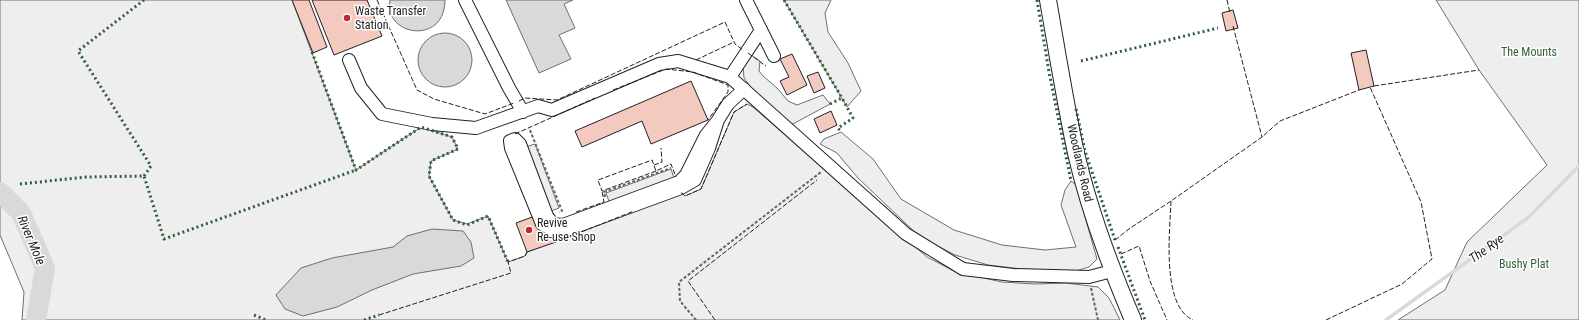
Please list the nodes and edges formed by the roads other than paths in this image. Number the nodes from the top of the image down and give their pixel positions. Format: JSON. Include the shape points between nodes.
{"nodes":[{"id":1,"x":465,"y":0,"type":"edge"},
{"id":2,"x":746,"y":0,"type":"edge"},
{"id":3,"x":1048,"y":0,"type":"edge"},
{"id":4,"x":761,"y":30,"type":"junction"},
{"id":5,"x":774,"y":56,"type":"dead end"},
{"id":6,"x":349,"y":60,"type":"dead end"},
{"id":7,"x":730,"y":77,"type":"junction"},
{"id":8,"x":744,"y":89,"type":"junction"},
{"id":9,"x":523,"y":112,"type":"junction"},
{"id":10,"x":688,"y":178,"type":"junction"},
{"id":11,"x":1112,"y":271,"type":"junction"},
{"id":12,"x":1133,"y":320,"type":"edge"}],
"edges":[{"from":1,"to":9,"type":"lane"},
{"from":2,"to":4,"type":"lane"},
{"from":3,"to":11,"type":"main road","name":"Woodlands Road","via":[[1076,153]]},
{"from":4,"to":5,"type":"lane"},
{"from":4,"to":7,"type":"lane"},
{"from":6,"to":9,"type":"lane","via":[[361,88],[382,114],[432,124],[476,128]]},
{"from":7,"to":8,"type":"lane"},
{"from":7,"to":9,"type":"lane","via":[[678,61],[659,64],[552,110],[538,106]]},
{"from":8,"to":10,"type":"lane","via":[[728,104],[718,120],[695,180]]},
{"from":8,"to":11,"type":"lane","via":[[906,234],[963,269],[1013,275],[1089,277]]},
{"from":10,"to":10,"type":"lane","via":[[680,188],[564,231],[554,231],[542,224],[510,141],[515,139],[520,144],[547,216],[553,224],[563,225]]},
{"from":11,"to":12,"type":"main road","name":"Woodlands Road"}]}
